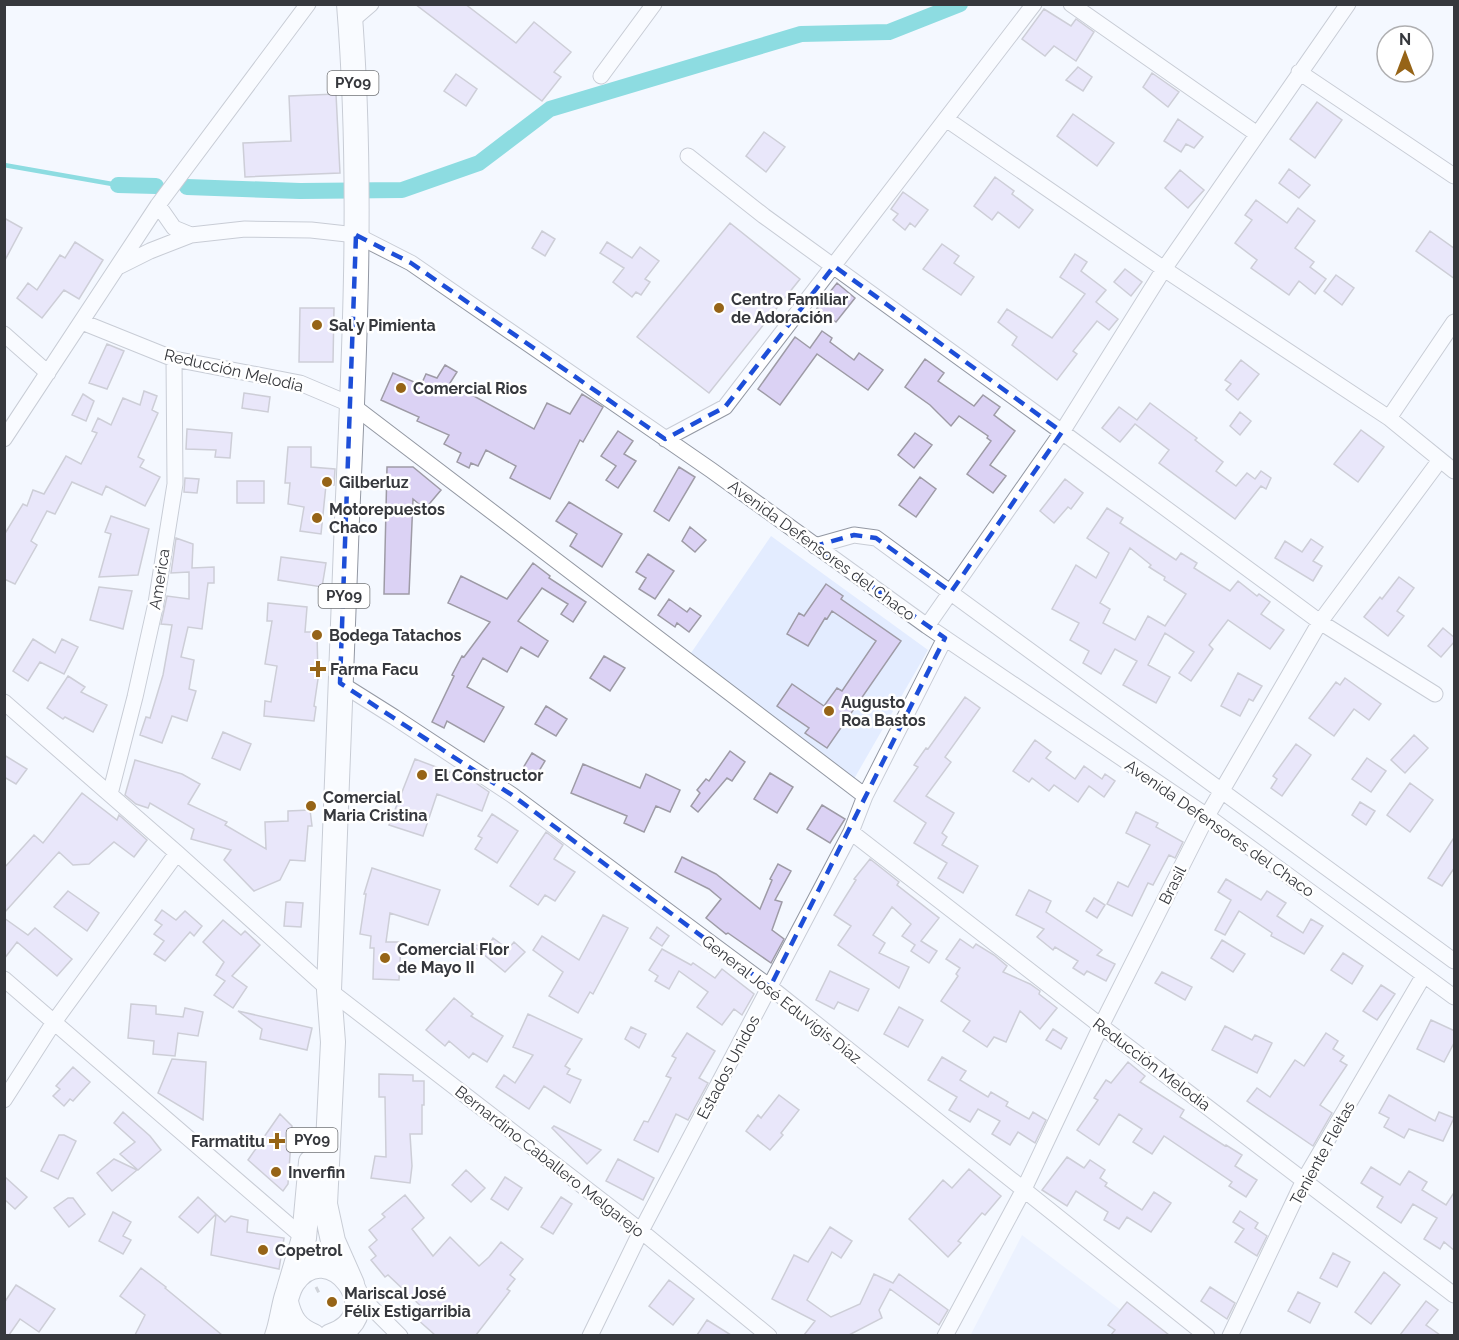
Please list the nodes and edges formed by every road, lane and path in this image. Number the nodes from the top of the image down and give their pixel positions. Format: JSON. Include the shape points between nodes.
{"nodes":[{"id":1,"x":308,"y":4,"type":"edge"},
{"id":2,"x":371,"y":4,"type":"edge"},
{"id":3,"x":654,"y":4,"type":"edge"},
{"id":4,"x":1034,"y":4,"type":"edge"},
{"id":5,"x":1071,"y":4,"type":"edge"},
{"id":6,"x":1348,"y":4,"type":"edge"},
{"id":7,"x":349,"y":13,"type":"edge"},
{"id":8,"x":1299,"y":72,"type":"junction"},
{"id":9,"x":601,"y":76,"type":"dead end"},
{"id":10,"x":946,"y":119,"type":"junction"},
{"id":11,"x":1257,"y":134,"type":"junction"},
{"id":12,"x":688,"y":156,"type":"dead end"},
{"id":13,"x":1455,"y":176,"type":"edge"},
{"id":14,"x":158,"y":205,"type":"junction"},
{"id":15,"x":191,"y":235,"type":"junction"},
{"id":16,"x":356,"y":235,"type":"junction"},
{"id":17,"x":834,"y":266,"type":"junction"},
{"id":18,"x":118,"y":267,"type":"junction"},
{"id":19,"x":1164,"y":268,"type":"junction"},
{"id":20,"x":82,"y":322,"type":"junction"},
{"id":21,"x":1455,"y":322,"type":"edge"},
{"id":22,"x":4,"y":334,"type":"edge"},
{"id":23,"x":174,"y":359,"type":"junction"},
{"id":24,"x":48,"y":373,"type":"junction"},
{"id":25,"x":352,"y":405,"type":"junction"},
{"id":26,"x":1389,"y":418,"type":"junction"},
{"id":27,"x":1062,"y":432,"type":"junction"},
{"id":28,"x":4,"y":439,"type":"edge"},
{"id":29,"x":665,"y":439,"type":"junction"},
{"id":30,"x":1440,"y":460,"type":"junction"},
{"id":31,"x":1455,"y":471,"type":"edge"},
{"id":32,"x":815,"y":546,"type":"junction"},
{"id":33,"x":951,"y":592,"type":"junction"},
{"id":34,"x":1320,"y":622,"type":"junction"},
{"id":35,"x":927,"y":626,"type":"junction"},
{"id":36,"x":945,"y":638,"type":"junction"},
{"id":37,"x":340,"y":683,"type":"junction"},
{"id":38,"x":1435,"y":694,"type":"dead end"},
{"id":39,"x":4,"y":702,"type":"edge"},
{"id":40,"x":1222,"y":790,"type":"junction"},
{"id":41,"x":110,"y":794,"type":"junction"},
{"id":42,"x":866,"y":795,"type":"junction"},
{"id":43,"x":1207,"y":816,"type":"junction"},
{"id":44,"x":850,"y":831,"type":"junction"},
{"id":45,"x":177,"y":853,"type":"junction"},
{"id":46,"x":1455,"y":961,"type":"edge"},
{"id":47,"x":1424,"y":975,"type":"junction"},
{"id":48,"x":4,"y":979,"type":"edge"},
{"id":49,"x":771,"y":987,"type":"junction"},
{"id":50,"x":329,"y":990,"type":"junction"},
{"id":51,"x":1455,"y":997,"type":"edge"},
{"id":52,"x":54,"y":1022,"type":"junction"},
{"id":53,"x":1101,"y":1026,"type":"junction"},
{"id":54,"x":4,"y":1100,"type":"edge"},
{"id":55,"x":1304,"y":1180,"type":"junction"},
{"id":56,"x":1023,"y":1191,"type":"junction"},
{"id":57,"x":641,"y":1231,"type":"junction"},
{"id":58,"x":304,"y":1238,"type":"junction"},
{"id":59,"x":354,"y":1288,"type":"junction"},
{"id":60,"x":288,"y":1295,"type":"junction"},
{"id":61,"x":1455,"y":1295,"type":"edge"},
{"id":62,"x":277,"y":1335,"type":"edge"},
{"id":63,"x":313,"y":1335,"type":"edge"},
{"id":64,"x":332,"y":1335,"type":"edge"},
{"id":65,"x":339,"y":1335,"type":"edge"},
{"id":66,"x":400,"y":1335,"type":"edge"},
{"id":67,"x":590,"y":1335,"type":"edge"},
{"id":68,"x":769,"y":1335,"type":"edge"},
{"id":69,"x":945,"y":1335,"type":"edge"},
{"id":70,"x":1207,"y":1335,"type":"edge"},
{"id":71,"x":1230,"y":1335,"type":"edge"}],
"edges":[{"from":1,"to":14,"type":"street"},
{"from":2,"to":7,"type":"street"},
{"from":3,"to":9,"type":"street"},
{"from":4,"to":10,"type":"street"},
{"from":5,"to":11,"type":"street"},
{"from":6,"to":8,"type":"street"},
{"from":7,"to":16,"type":"highway","number":"PY09"},
{"from":8,"to":11,"type":"street"},
{"from":8,"to":13,"type":"street"},
{"from":10,"to":17,"type":"street"},
{"from":10,"to":19,"type":"street"},
{"from":11,"to":19,"type":"street"},
{"from":12,"to":17,"type":"street"},
{"from":14,"to":15,"type":"street","via":[[174,228]]},
{"from":14,"to":18,"type":"street"},
{"from":15,"to":16,"type":"street","name":"Avenida Defensores del Chaco","via":[[245,229]]},
{"from":15,"to":18,"type":"street","name":"Avenida Defensores del Chaco"},
{"from":16,"to":25,"type":"highway","number":"PY09"},
{"from":16,"to":29,"type":"street","name":"Avenida Defensores del Chaco","via":[[411,263]]},
{"from":17,"to":27,"type":"street"},
{"from":17,"to":29,"type":"street","via":[[725,407]]},
{"from":18,"to":20,"type":"street"},
{"from":19,"to":26,"type":"street"},
{"from":19,"to":27,"type":"street"},
{"from":20,"to":23,"type":"street","name":"Reducción Melodia"},
{"from":20,"to":24,"type":"street"},
{"from":21,"to":26,"type":"street"},
{"from":22,"to":24,"type":"street"},
{"from":23,"to":25,"type":"street","name":"Reducción Melodia","via":[[300,383]]},
{"from":23,"to":41,"type":"street","name":"America","via":[[175,484],[156,603]]},
{"from":24,"to":28,"type":"street"},
{"from":25,"to":37,"type":"highway","number":"PY09"},
{"from":25,"to":42,"type":"street","name":"Reducción Melodia"},
{"from":26,"to":30,"type":"street"},
{"from":27,"to":33,"type":"street"},
{"from":27,"to":34,"type":"street"},
{"from":29,"to":32,"type":"street","name":"Avenida Defensores del Chaco"},
{"from":30,"to":31,"type":"street"},
{"from":30,"to":34,"type":"street","name":"Brasil"},
{"from":32,"to":33,"type":"street","via":[[854,535],[876,538]]},
{"from":32,"to":35,"type":"street","name":"Avenida Defensores del Chaco"},
{"from":33,"to":35,"type":"street"},
{"from":33,"to":40,"type":"street"},
{"from":34,"to":38,"type":"street"},
{"from":34,"to":40,"type":"street","name":"Brasil"},
{"from":35,"to":36,"type":"street","name":"Avenida Defensores del Chaco"},
{"from":36,"to":42,"type":"street","name":"Estados Unidos"},
{"from":36,"to":43,"type":"street","name":"Avenida Defensores del Chaco"},
{"from":37,"to":49,"type":"street","name":"General José Eduvigis Díaz","via":[[512,795]]},
{"from":37,"to":50,"type":"highway","number":"PY09"},
{"from":39,"to":41,"type":"street","name":"Bernardino Caballero Melgarejo"},
{"from":40,"to":43,"type":"street","name":"Brasil"},
{"from":40,"to":46,"type":"street"},
{"from":41,"to":45,"type":"street","name":"Bernardino Caballero Melgarejo"},
{"from":42,"to":44,"type":"street","name":"Estados Unidos"},
{"from":43,"to":47,"type":"street","name":"Avenida Defensores del Chaco"},
{"from":43,"to":53,"type":"street","name":"Brasil"},
{"from":44,"to":49,"type":"street","name":"Estados Unidos"},
{"from":44,"to":53,"type":"street","name":"Reducción Melodia"},
{"from":45,"to":50,"type":"street","name":"Bernardino Caballero Melgarejo"},
{"from":45,"to":52,"type":"street"},
{"from":47,"to":51,"type":"street","name":"Avenida Defensores del Chaco"},
{"from":47,"to":55,"type":"street","name":"Teniente Fleitas"},
{"from":48,"to":52,"type":"street"},
{"from":49,"to":56,"type":"street","name":"General José Eduvigis Díaz"},
{"from":49,"to":57,"type":"street","name":"Estados Unidos"},
{"from":50,"to":57,"type":"street","name":"Bernardino Caballero Melgarejo"},
{"from":50,"to":58,"type":"highway","number":"PY09","via":[[318,1041]]},
{"from":50,"to":59,"type":"highway","number":"PY09","via":[[333,1042],[325,1204],[333,1241]]},
{"from":52,"to":54,"type":"street"},
{"from":52,"to":58,"type":"street"},
{"from":53,"to":55,"type":"street","name":"Reducción Melodia"},
{"from":53,"to":56,"type":"street","name":"Brasil"},
{"from":55,"to":61,"type":"street","name":"Reducción Melodia"},
{"from":55,"to":71,"type":"street","name":"Teniente Fleitas"},
{"from":56,"to":69,"type":"street","name":"Brasil"},
{"from":56,"to":70,"type":"street","name":"General José Eduvigis Díaz"},
{"from":57,"to":67,"type":"street","name":"Estados Unidos"},
{"from":57,"to":68,"type":"street","name":"Bernardino Caballero Melgarejo"},
{"from":58,"to":60,"type":"highway","number":"PY09"},
{"from":59,"to":60,"type":"highway","via":[[337,1270],[317,1267],[299,1275]]},
{"from":59,"to":64,"type":"highway","via":[[355,1312],[351,1322]]},
{"from":59,"to":66,"type":"street"},
{"from":60,"to":62,"type":"highway","number":"PY09"},
{"from":60,"to":63,"type":"highway","via":[[294,1324]]},
{"from":64,"to":65,"type":"street"}]}
